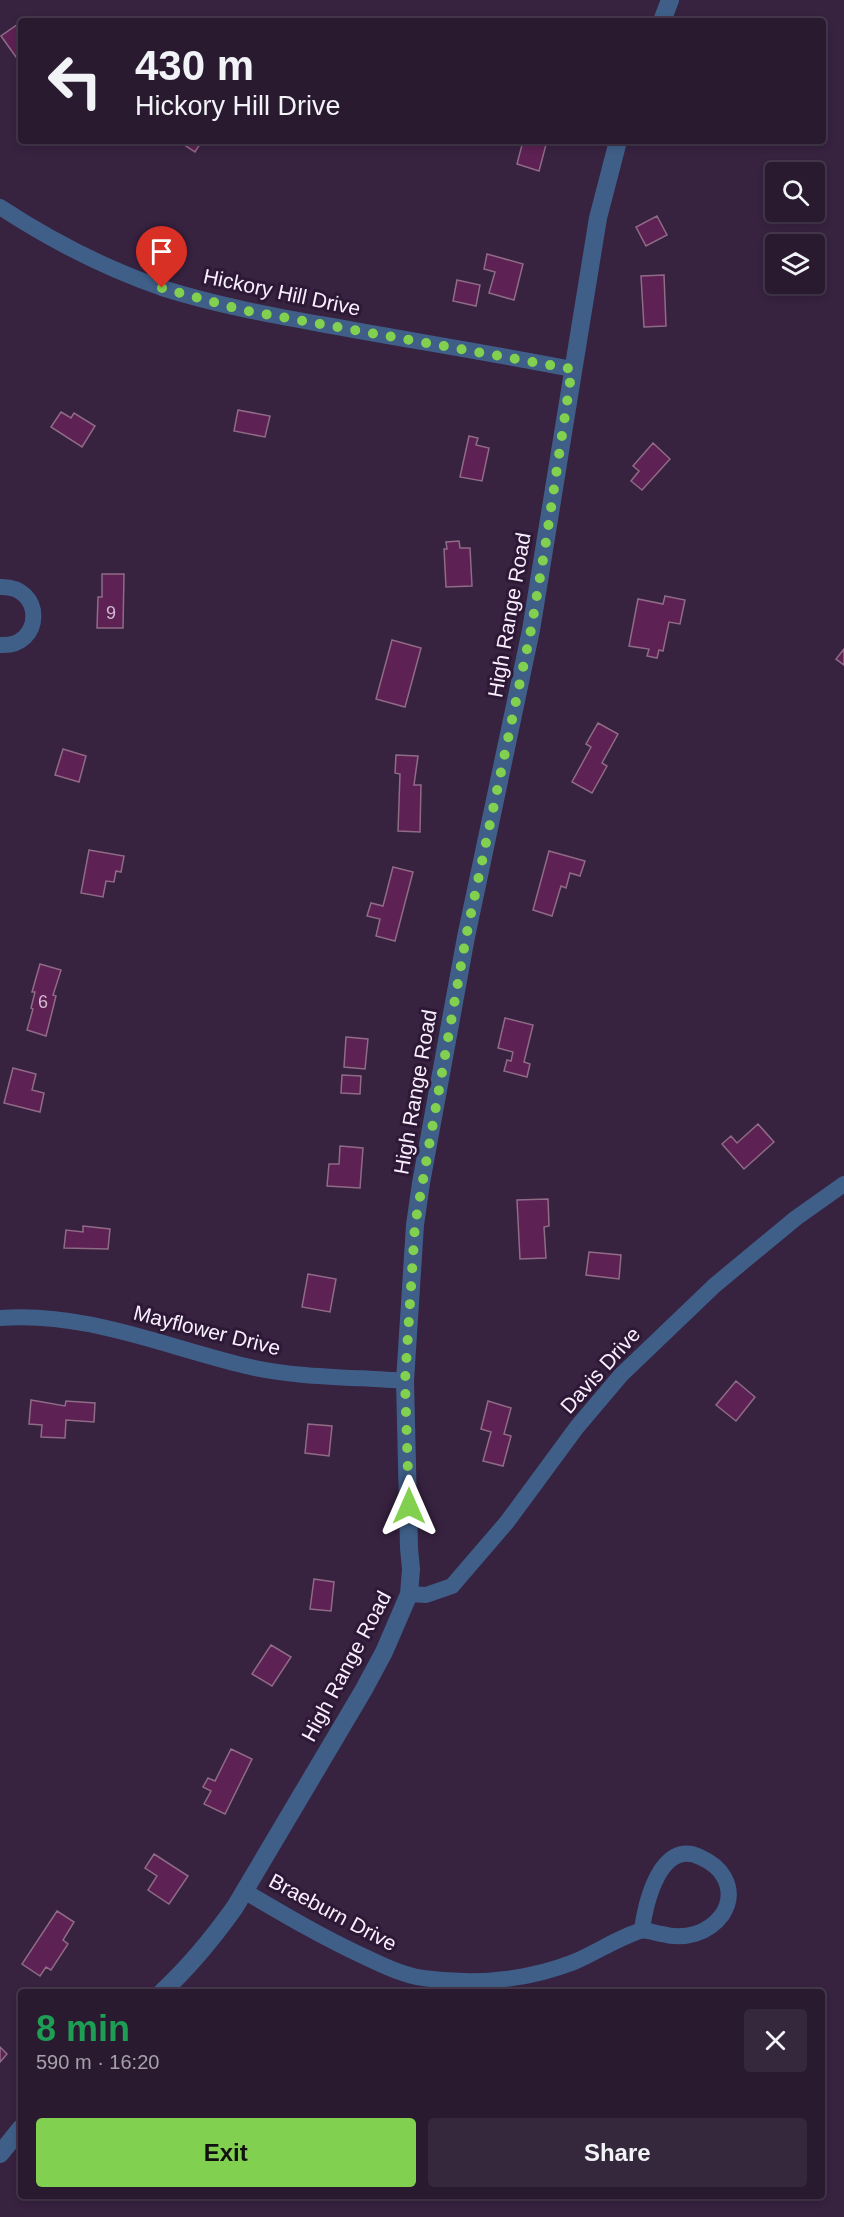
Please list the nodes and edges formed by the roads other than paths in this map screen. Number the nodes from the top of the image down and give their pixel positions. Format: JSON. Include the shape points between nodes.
{"nodes":[{"id":1,"x":670,"y":0,"type":"edge"},
{"id":2,"x":663,"y":18,"type":"edge"},
{"id":3,"x":617,"y":144,"type":"edge"},
{"id":4,"x":0,"y":207,"type":"edge"},
{"id":5,"x":572,"y":369,"type":"junction"},
{"id":6,"x":0,"y":587,"type":"edge"},
{"id":7,"x":0,"y":645,"type":"edge"},
{"id":8,"x":844,"y":1184,"type":"edge"},
{"id":9,"x":0,"y":1318,"type":"edge"},
{"id":10,"x":405,"y":1381,"type":"junction"},
{"id":11,"x":409,"y":1594,"type":"junction"},
{"id":12,"x":244,"y":1891,"type":"junction"},
{"id":13,"x":642,"y":1930,"type":"junction"},
{"id":14,"x":165,"y":1989,"type":"edge"},
{"id":15,"x":18,"y":2132,"type":"edge"},
{"id":16,"x":0,"y":2154,"type":"edge"}],
"edges":[{"from":1,"to":2,"type":"street"},
{"from":3,"to":5,"type":"street","name":"High Range Road","via":[[598,218]]},
{"from":4,"to":5,"type":"street","name":"Hickory Hill Drive","via":[[66,246],[123,273],[222,305]]},
{"from":5,"to":10,"type":"street","name":"High Range Road","via":[[531,630],[466,937],[421,1183]]},
{"from":6,"to":7,"type":"street","via":[[23,593],[34,615],[24,638]]},
{"from":8,"to":11,"type":"street","name":"Davis Drive","via":[[715,1285],[621,1376],[452,1586],[426,1595]]},
{"from":9,"to":10,"type":"street","name":"Mayflower Drive","via":[[64,1320],[248,1367]]},
{"from":10,"to":11,"type":"street","name":"High Range Road"},
{"from":11,"to":12,"type":"street","name":"High Range Road","via":[[363,1691]]},
{"from":12,"to":13,"type":"street","name":"Braeburn Drive","via":[[344,1948],[389,1969],[420,1978],[491,1981],[535,1975],[574,1962]]},
{"from":12,"to":14,"type":"street","name":"High Range Road","via":[[211,1941]]},
{"from":13,"to":13,"type":"street","via":[[671,1937],[699,1934],[715,1925],[728,1907],[724,1876],[710,1862],[694,1854],[677,1856],[667,1863],[652,1887]]},
{"from":15,"to":16,"type":"street"}]}
